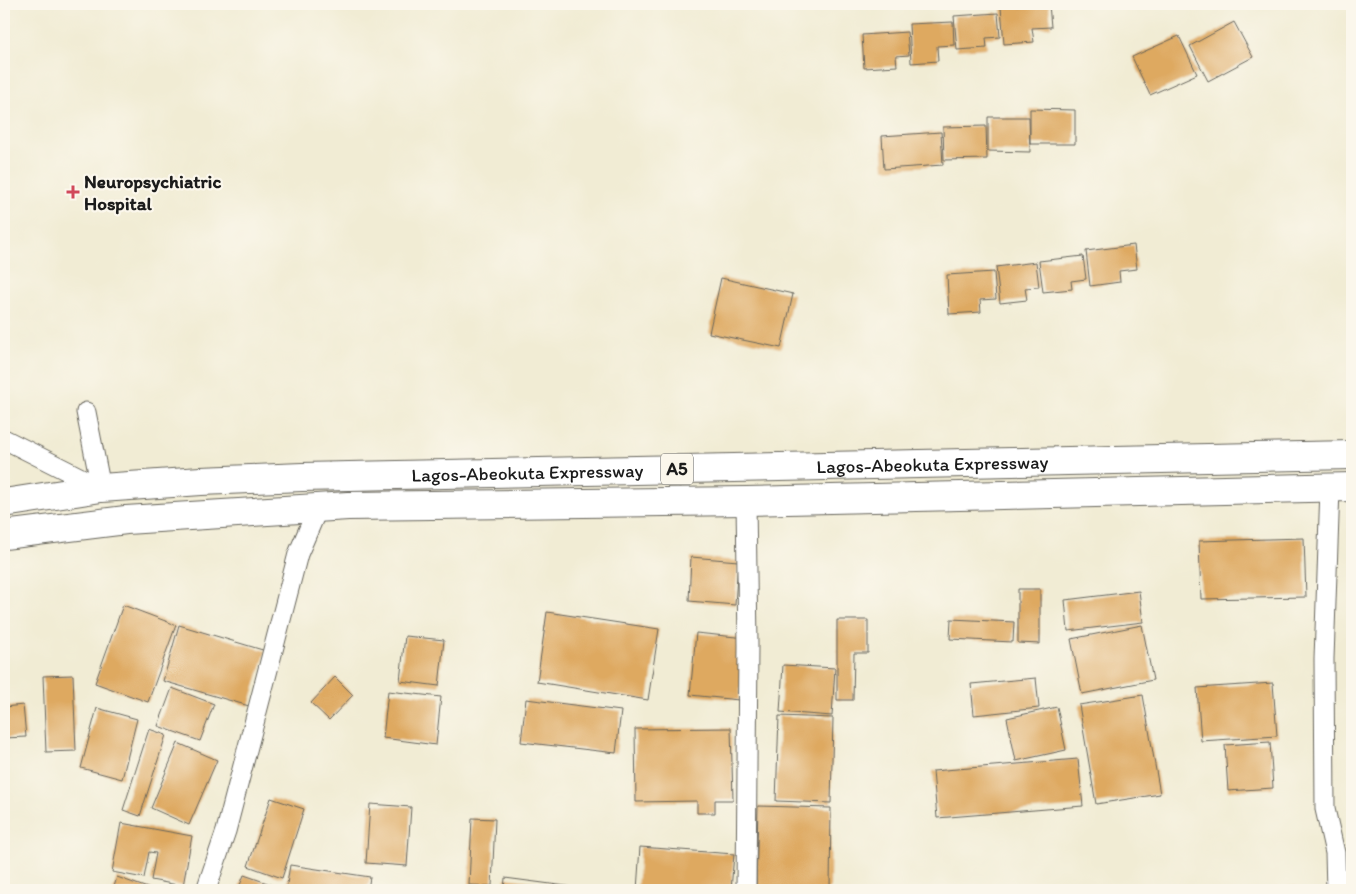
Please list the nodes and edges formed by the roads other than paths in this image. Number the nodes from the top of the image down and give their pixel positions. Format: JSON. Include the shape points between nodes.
{"nodes":[{"id":1,"x":86,"y":412,"type":"dead end"},
{"id":2,"x":4,"y":439,"type":"edge"},
{"id":3,"x":1352,"y":455,"type":"edge"},
{"id":4,"x":101,"y":488,"type":"junction"},
{"id":5,"x":1341,"y":488,"type":"edge"},
{"id":6,"x":746,"y":501,"type":"junction"},
{"id":7,"x":4,"y":502,"type":"edge"},
{"id":8,"x":318,"y":508,"type":"junction"},
{"id":9,"x":4,"y":535,"type":"edge"},
{"id":10,"x":1344,"y":853,"type":"edge"},
{"id":11,"x":206,"y":890,"type":"edge"},
{"id":12,"x":746,"y":890,"type":"edge"},
{"id":13,"x":1336,"y":890,"type":"edge"}],
"edges":[{"from":1,"to":4,"type":"street"},
{"from":2,"to":4,"type":"street"},
{"from":3,"to":4,"type":"highway","name":"Lagos-Abeokuta Expressway","number":"A5","via":[[302,477]]},
{"from":4,"to":7,"type":"highway","name":"Lagos-Abeokuta Expressway","number":"A5"},
{"from":5,"to":6,"type":"highway","name":"Lagos-Abeokuta Expressway","number":"A5"},
{"from":5,"to":10,"type":"street","via":[[1324,659],[1325,809]]},
{"from":6,"to":8,"type":"highway","name":"Lagos-Abeokuta Expressway","number":"A5"},
{"from":6,"to":12,"type":"street"},
{"from":8,"to":9,"type":"highway","name":"Lagos-Abeokuta Expressway","number":"A5","via":[[126,520]]},
{"from":8,"to":11,"type":"street","via":[[298,554],[226,831]]},
{"from":10,"to":13,"type":"street"}]}
